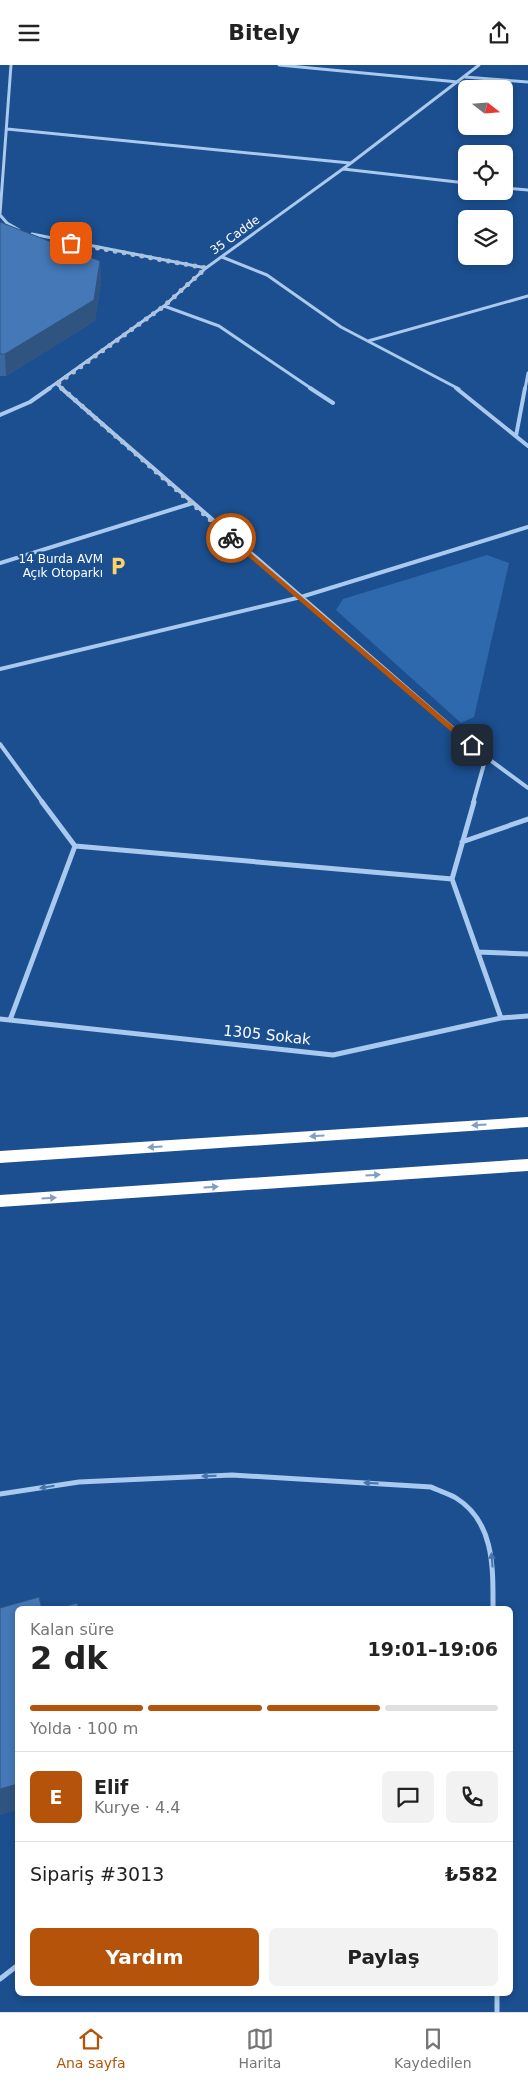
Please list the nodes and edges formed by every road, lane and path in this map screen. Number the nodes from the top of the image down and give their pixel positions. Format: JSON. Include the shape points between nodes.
{"nodes":[{"id":1,"x":16,"y":65,"type":"edge"},
{"id":2,"x":279,"y":65,"type":"edge"},
{"id":3,"x":479,"y":65,"type":"edge"},
{"id":4,"x":11,"y":67,"type":"edge"},
{"id":5,"x":465,"y":77,"type":"junction"},
{"id":6,"x":461,"y":80,"type":"edge"},
{"id":7,"x":458,"y":82,"type":"joint"},
{"id":8,"x":528,"y":82,"type":"edge"},
{"id":9,"x":7,"y":129,"type":"junction"},
{"id":10,"x":351,"y":163,"type":"junction"},
{"id":11,"x":342,"y":169,"type":"junction"},
{"id":12,"x":458,"y":182,"type":"edge"},
{"id":13,"x":513,"y":189,"type":"edge"},
{"id":14,"x":528,"y":190,"type":"edge"},
{"id":15,"x":0,"y":215,"type":"edge"},
{"id":16,"x":222,"y":257,"type":"junction"},
{"id":17,"x":206,"y":268,"type":"junction"},
{"id":18,"x":528,"y":296,"type":"edge"},
{"id":19,"x":164,"y":306,"type":"junction"},
{"id":20,"x":367,"y":341,"type":"junction"},
{"id":21,"x":528,"y":373,"type":"edge"},
{"id":22,"x":57,"y":384,"type":"junction"},
{"id":23,"x":333,"y":403,"type":"dead end"},
{"id":24,"x":0,"y":415,"type":"edge"},
{"id":25,"x":516,"y":437,"type":"junction"},
{"id":26,"x":528,"y":446,"type":"edge"},
{"id":27,"x":194,"y":503,"type":"junction"},
{"id":28,"x":528,"y":527,"type":"edge"},
{"id":29,"x":0,"y":563,"type":"edge"},
{"id":30,"x":301,"y":597,"type":"junction"},
{"id":31,"x":0,"y":669,"type":"edge"},
{"id":32,"x":0,"y":744,"type":"edge"},
{"id":33,"x":486,"y":757,"type":"junction"},
{"id":34,"x":528,"y":789,"type":"edge"},
{"id":35,"x":528,"y":819,"type":"edge"},
{"id":36,"x":462,"y":842,"type":"junction"},
{"id":37,"x":75,"y":847,"type":"junction"},
{"id":38,"x":452,"y":879,"type":"junction"},
{"id":39,"x":478,"y":953,"type":"junction"},
{"id":40,"x":528,"y":954,"type":"edge"},
{"id":41,"x":528,"y":1015,"type":"edge"},
{"id":42,"x":501,"y":1018,"type":"junction"},
{"id":43,"x":0,"y":1019,"type":"edge"},
{"id":44,"x":10,"y":1020,"type":"junction"},
{"id":45,"x":528,"y":1121,"type":"edge"},
{"id":46,"x":0,"y":1157,"type":"edge"},
{"id":47,"x":528,"y":1165,"type":"edge"},
{"id":48,"x":0,"y":1201,"type":"edge"},
{"id":49,"x":0,"y":1494,"type":"edge"},
{"id":50,"x":493,"y":1606,"type":"edge"},
{"id":51,"x":15,"y":1967,"type":"edge"},
{"id":52,"x":0,"y":1979,"type":"edge"},
{"id":53,"x":497,"y":1996,"type":"edge"},
{"id":54,"x":497,"y":2012,"type":"edge"}],
"edges":[{"from":1,"to":4,"type":"street"},
{"from":2,"to":7,"type":"street"},
{"from":3,"to":5,"type":"street","name":"35 Cadde"},
{"from":4,"to":9,"type":"street"},
{"from":5,"to":6,"type":"street","name":"35 Cadde"},
{"from":5,"to":8,"type":"street"},
{"from":7,"to":10,"type":"street","name":"35 Cadde"},
{"from":9,"to":10,"type":"street"},
{"from":9,"to":15,"type":"street"},
{"from":10,"to":11,"type":"street","name":"35 Cadde"},
{"from":11,"to":12,"type":"street"},
{"from":11,"to":16,"type":"street","name":"35 Cadde"},
{"from":13,"to":14,"type":"street"},
{"from":15,"to":17,"type":"street","via":[[7,223],[36,236]]},
{"from":16,"to":17,"type":"street","name":"35 Cadde"},
{"from":16,"to":20,"type":"street","via":[[267,275],[341,327]]},
{"from":17,"to":19,"type":"street","name":"35 Cadde"},
{"from":18,"to":20,"type":"street"},
{"from":19,"to":22,"type":"street","name":"35 Cadde"},
{"from":19,"to":23,"type":"street","via":[[219,326]]},
{"from":20,"to":25,"type":"street","via":[[459,389]]},
{"from":21,"to":25,"type":"street"},
{"from":22,"to":24,"type":"street","name":"35 Cadde","via":[[30,403]]},
{"from":22,"to":27,"type":"street"},
{"from":25,"to":26,"type":"street"},
{"from":27,"to":29,"type":"street"},
{"from":27,"to":30,"type":"street"},
{"from":28,"to":30,"type":"street"},
{"from":30,"to":31,"type":"street"},
{"from":30,"to":33,"type":"street"},
{"from":32,"to":37,"type":"street"},
{"from":33,"to":34,"type":"street"},
{"from":33,"to":36,"type":"street"},
{"from":35,"to":36,"type":"street"},
{"from":36,"to":38,"type":"street"},
{"from":37,"to":38,"type":"street"},
{"from":37,"to":44,"type":"street"},
{"from":38,"to":39,"type":"street"},
{"from":39,"to":40,"type":"street"},
{"from":39,"to":42,"type":"street"},
{"from":41,"to":42,"type":"street","name":"1305 Sokak"},
{"from":42,"to":44,"type":"street","name":"1305 Sokak","via":[[333,1055]]},
{"from":43,"to":44,"type":"street","name":"1305 Sokak"},
{"from":45,"to":46,"type":"highway","one_way":true},
{"from":48,"to":47,"type":"highway","one_way":true},
{"from":50,"to":49,"type":"lane","one_way":true,"via":[[493,1557],[483,1524],[458,1499],[431,1487],[232,1475],[80,1481]]},
{"from":51,"to":52,"type":"lane"},
{"from":53,"to":54,"type":"lane"}]}
